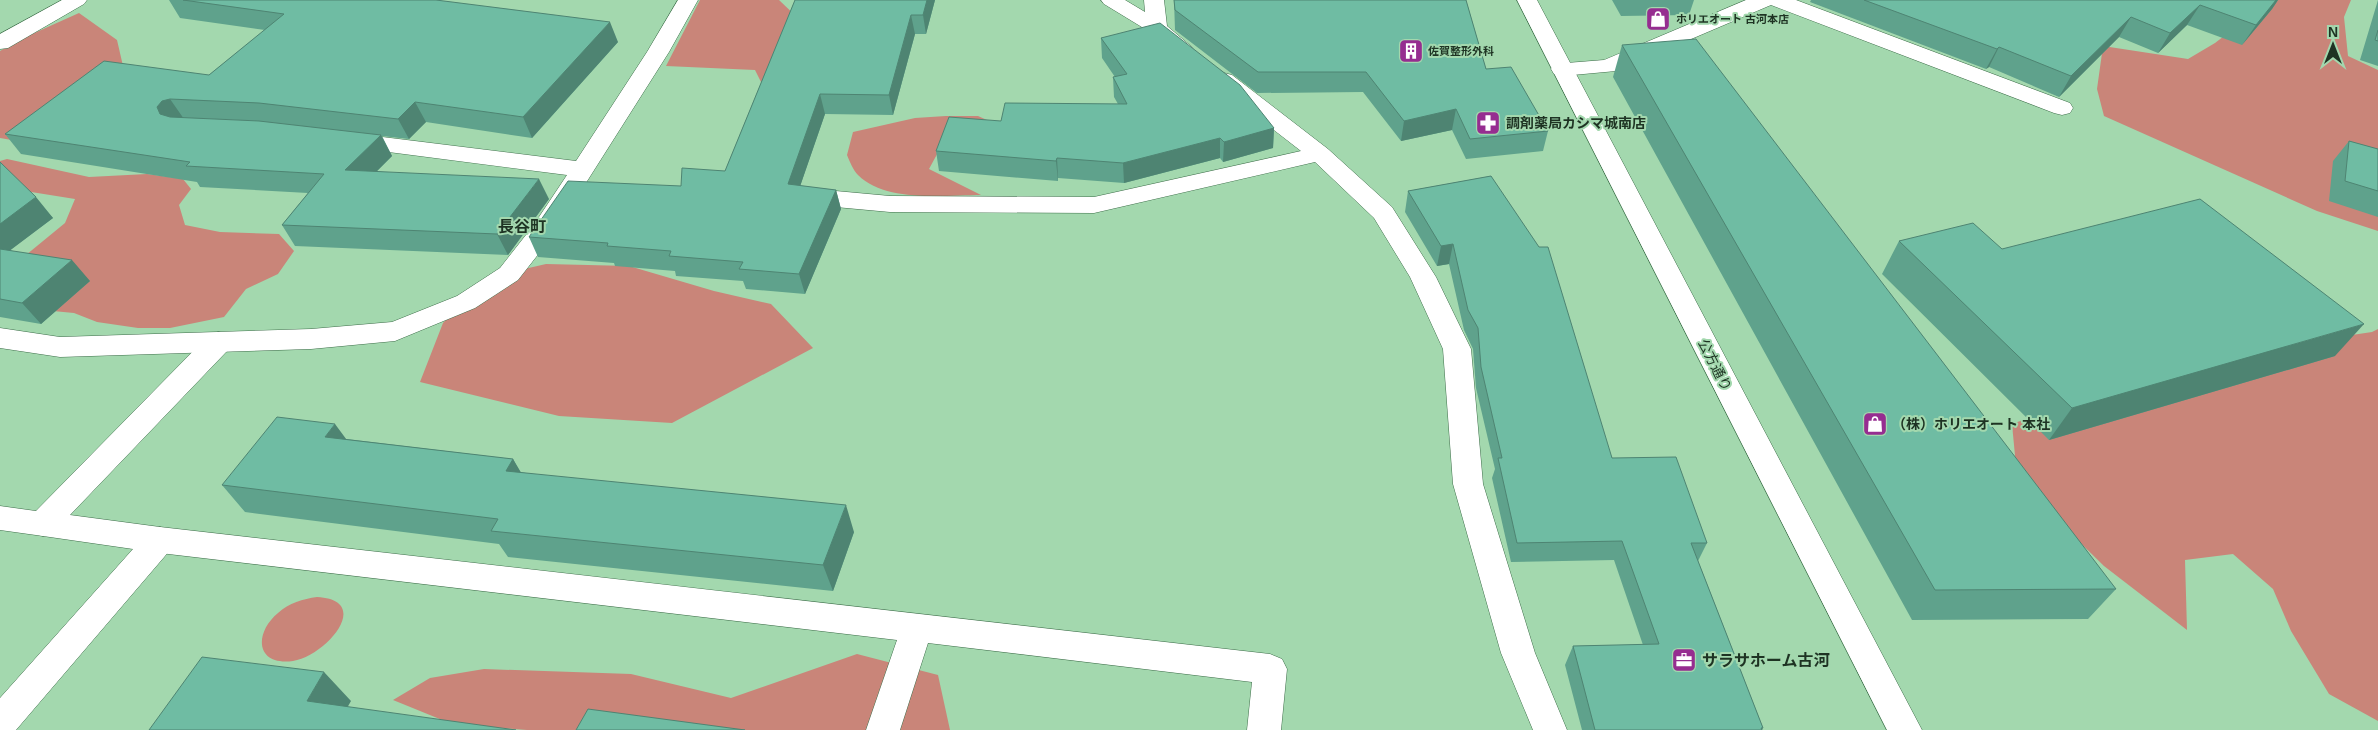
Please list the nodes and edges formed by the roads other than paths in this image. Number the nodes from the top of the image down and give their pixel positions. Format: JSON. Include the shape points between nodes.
{"nodes":[{"id":1,"x":77,"y":0,"type":"edge"},
{"id":2,"x":688,"y":0,"type":"edge"},
{"id":3,"x":1111,"y":0,"type":"edge"},
{"id":4,"x":1154,"y":0,"type":"edge"},
{"id":5,"x":1527,"y":0,"type":"edge"},
{"id":6,"x":1764,"y":0,"type":"edge"},
{"id":7,"x":1777,"y":0,"type":"edge"},
{"id":8,"x":1156,"y":28,"type":"junction"},
{"id":9,"x":2,"y":41,"type":"edge"},
{"id":10,"x":1562,"y":69,"type":"junction"},
{"id":11,"x":2062,"y":108,"type":"dead end"},
{"id":12,"x":329,"y":138,"type":"edge"},
{"id":13,"x":1320,"y":154,"type":"junction"},
{"id":14,"x":581,"y":170,"type":"junction"},
{"id":15,"x":814,"y":197,"type":"edge"},
{"id":16,"x":0,"y":338,"type":"edge"},
{"id":17,"x":219,"y":342,"type":"junction"},
{"id":18,"x":0,"y":518,"type":"edge"},
{"id":19,"x":43,"y":524,"type":"junction"},
{"id":20,"x":160,"y":540,"type":"junction"},
{"id":21,"x":917,"y":628,"type":"junction"},
{"id":22,"x":0,"y":723,"type":"edge"},
{"id":23,"x":883,"y":730,"type":"edge"},
{"id":24,"x":1264,"y":730,"type":"edge"},
{"id":25,"x":1550,"y":730,"type":"edge"},
{"id":26,"x":1905,"y":730,"type":"edge"}],
"edges":[{"from":1,"to":9,"type":"street"},
{"from":2,"to":14,"type":"street"},
{"from":3,"to":8,"type":"street"},
{"from":4,"to":8,"type":"street"},
{"from":5,"to":10,"type":"street","name":"公方通り"},
{"from":6,"to":10,"type":"street","via":[[1608,66]]},
{"from":7,"to":11,"type":"street"},
{"from":8,"to":13,"type":"street"},
{"from":10,"to":26,"type":"street","name":"公方通り"},
{"from":12,"to":14,"type":"street"},
{"from":13,"to":15,"type":"street","via":[[1094,204],[890,204]]},
{"from":13,"to":25,"type":"street","via":[[1383,213],[1423,277],[1457,349],[1468,484],[1518,653]]},
{"from":14,"to":17,"type":"street","via":[[542,232],[509,274],[466,302],[395,331],[311,339]]},
{"from":16,"to":17,"type":"street","via":[[60,347]]},
{"from":17,"to":19,"type":"street"},
{"from":18,"to":19,"type":"street"},
{"from":19,"to":20,"type":"street"},
{"from":20,"to":21,"type":"street"},
{"from":20,"to":22,"type":"street"},
{"from":21,"to":23,"type":"street"},
{"from":21,"to":24,"type":"street","via":[[1270,668]]}]}
